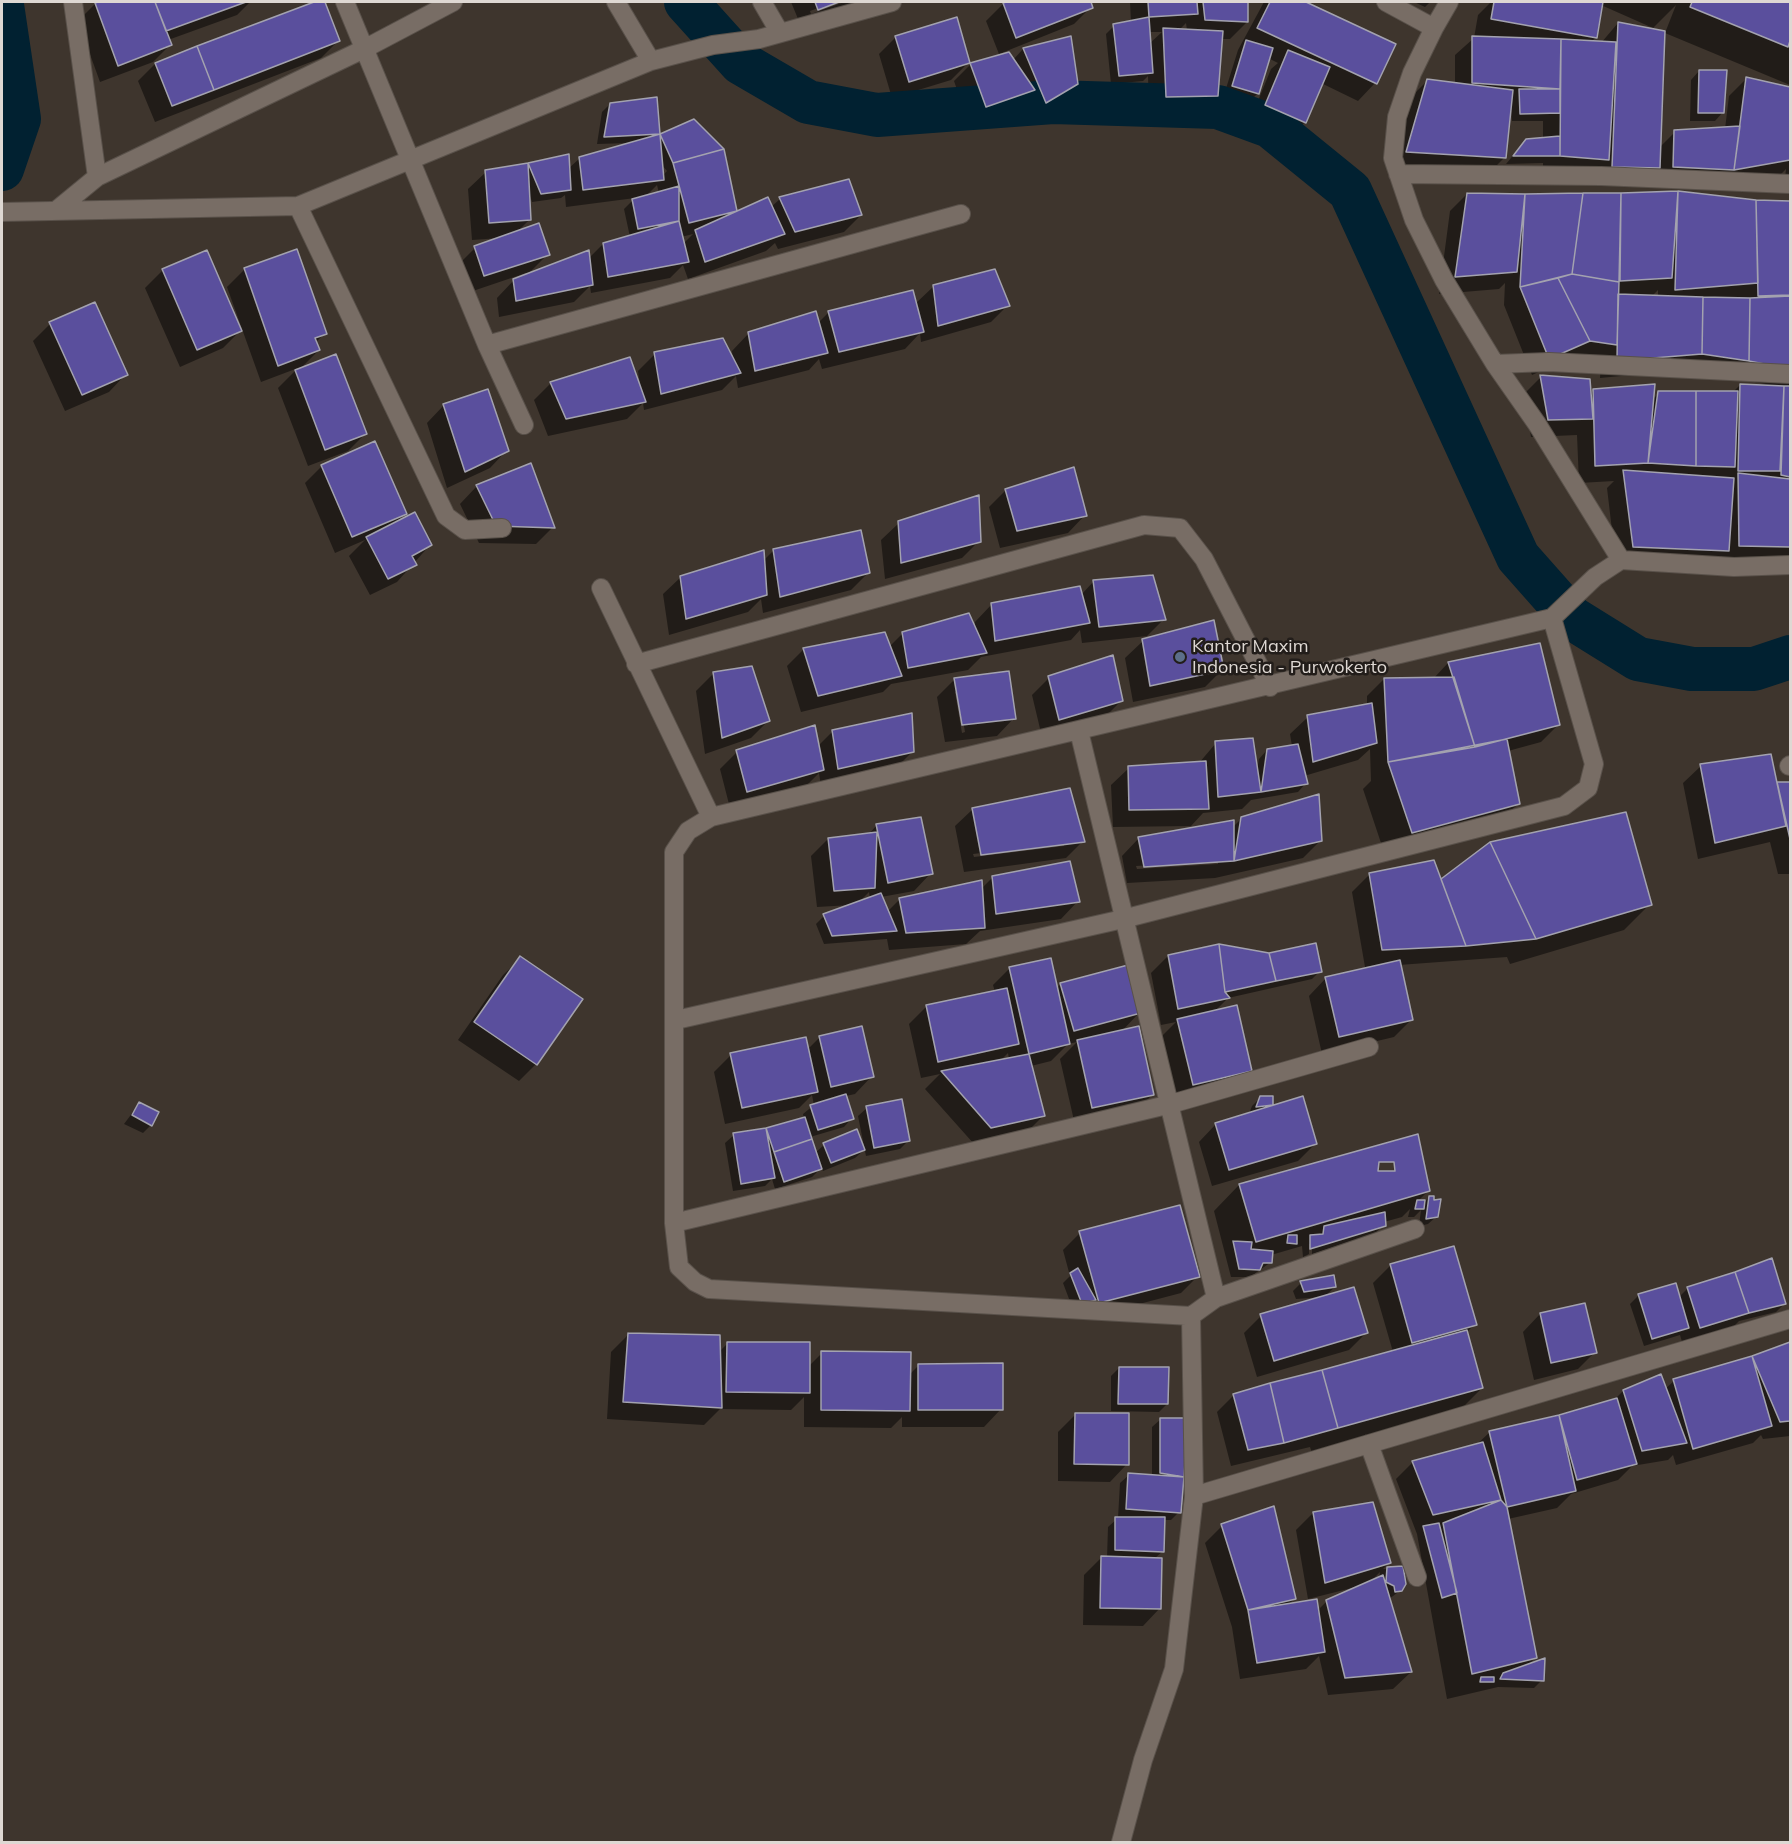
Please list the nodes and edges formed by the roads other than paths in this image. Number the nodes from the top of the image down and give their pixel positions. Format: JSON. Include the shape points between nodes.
{"nodes":[{"id":1,"x":73,"y":2,"type":"edge"},
{"id":2,"x":345,"y":2,"type":"edge"},
{"id":3,"x":453,"y":2,"type":"edge"},
{"id":4,"x":616,"y":2,"type":"edge"},
{"id":5,"x":762,"y":2,"type":"edge"},
{"id":6,"x":892,"y":2,"type":"edge"},
{"id":7,"x":1386,"y":2,"type":"edge"},
{"id":8,"x":1449,"y":2,"type":"edge"},
{"id":9,"x":1434,"y":28,"type":"junction"},
{"id":10,"x":780,"y":33,"type":"junction"},
{"id":11,"x":364,"y":49,"type":"junction"},
{"id":12,"x":651,"y":61,"type":"junction"},
{"id":13,"x":410,"y":159,"type":"junction"},
{"id":14,"x":1398,"y":174,"type":"junction"},
{"id":15,"x":97,"y":177,"type":"junction"},
{"id":16,"x":1791,"y":184,"type":"edge"},
{"id":17,"x":298,"y":206,"type":"junction"},
{"id":18,"x":58,"y":209,"type":"junction"},
{"id":19,"x":2,"y":212,"type":"edge"},
{"id":20,"x":961,"y":214,"type":"dead end"},
{"id":21,"x":487,"y":345,"type":"junction"},
{"id":22,"x":1495,"y":364,"type":"junction"},
{"id":23,"x":1791,"y":374,"type":"edge"},
{"id":24,"x":524,"y":425,"type":"dead end"},
{"id":25,"x":502,"y":528,"type":"dead end"},
{"id":26,"x":1621,"y":560,"type":"junction"},
{"id":27,"x":1791,"y":566,"type":"edge"},
{"id":28,"x":601,"y":588,"type":"dead end"},
{"id":29,"x":1555,"y":616,"type":"junction"},
{"id":30,"x":636,"y":664,"type":"junction"},
{"id":31,"x":1270,"y":687,"type":"junction"},
{"id":32,"x":1079,"y":731,"type":"junction"},
{"id":33,"x":711,"y":817,"type":"junction"},
{"id":34,"x":1123,"y":919,"type":"junction"},
{"id":35,"x":676,"y":1020,"type":"junction"},
{"id":36,"x":1369,"y":1047,"type":"dead end"},
{"id":37,"x":1171,"y":1104,"type":"junction"},
{"id":38,"x":674,"y":1223,"type":"junction"},
{"id":39,"x":1415,"y":1229,"type":"dead end"},
{"id":40,"x":1216,"y":1298,"type":"junction"},
{"id":41,"x":1191,"y":1316,"type":"junction"},
{"id":42,"x":1791,"y":1319,"type":"edge"},
{"id":43,"x":1369,"y":1444,"type":"junction"},
{"id":44,"x":1194,"y":1496,"type":"junction"},
{"id":45,"x":1417,"y":1577,"type":"dead end"},
{"id":46,"x":1121,"y":1842,"type":"edge"}],
"edges":[{"from":1,"to":15,"type":"street"},
{"from":2,"to":11,"type":"street"},
{"from":3,"to":11,"type":"street"},
{"from":4,"to":12,"type":"street"},
{"from":5,"to":10,"type":"street"},
{"from":6,"to":10,"type":"street"},
{"from":7,"to":9,"type":"street"},
{"from":8,"to":9,"type":"street"},
{"from":9,"to":14,"type":"street","via":[[1412,73],[1397,117],[1393,158]]},
{"from":10,"to":12,"type":"street"},
{"from":11,"to":13,"type":"street"},
{"from":11,"to":15,"type":"street"},
{"from":12,"to":13,"type":"street"},
{"from":13,"to":17,"type":"street"},
{"from":13,"to":21,"type":"street"},
{"from":14,"to":16,"type":"street","via":[[1601,176]]},
{"from":14,"to":22,"type":"street","via":[[1414,220],[1444,280]]},
{"from":15,"to":18,"type":"street"},
{"from":17,"to":18,"type":"street"},
{"from":17,"to":25,"type":"street","via":[[446,516],[465,530]]},
{"from":18,"to":19,"type":"street"},
{"from":20,"to":21,"type":"street"},
{"from":21,"to":24,"type":"street"},
{"from":22,"to":23,"type":"street","via":[[1549,362]]},
{"from":22,"to":26,"type":"street"},
{"from":26,"to":27,"type":"street","via":[[1734,567]]},
{"from":26,"to":29,"type":"street","via":[[1595,577]]},
{"from":28,"to":30,"type":"street"},
{"from":29,"to":31,"type":"street"},
{"from":29,"to":34,"type":"street","via":[[1594,764],[1588,788],[1564,806]]},
{"from":30,"to":31,"type":"street","via":[[1144,525],[1180,528],[1204,559]]},
{"from":30,"to":33,"type":"street"},
{"from":31,"to":32,"type":"street"},
{"from":32,"to":33,"type":"street"},
{"from":32,"to":34,"type":"street"},
{"from":33,"to":35,"type":"street","via":[[688,831],[674,852]]},
{"from":34,"to":35,"type":"street"},
{"from":34,"to":37,"type":"street"},
{"from":35,"to":38,"type":"street"},
{"from":36,"to":37,"type":"street"},
{"from":37,"to":38,"type":"street"},
{"from":37,"to":40,"type":"street"},
{"from":38,"to":41,"type":"street","via":[[679,1267],[694,1282],[709,1289]]},
{"from":39,"to":40,"type":"street"},
{"from":40,"to":41,"type":"street"},
{"from":41,"to":44,"type":"street"},
{"from":42,"to":43,"type":"street"},
{"from":43,"to":44,"type":"street"},
{"from":43,"to":45,"type":"street"},
{"from":44,"to":46,"type":"street","via":[[1174,1669]]}]}
